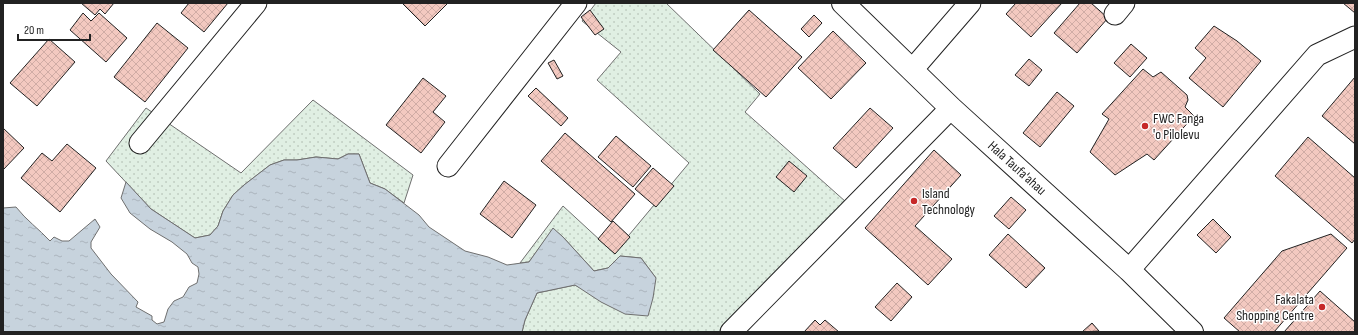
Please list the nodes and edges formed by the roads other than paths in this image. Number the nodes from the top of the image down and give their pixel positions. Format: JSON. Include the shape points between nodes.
{"nodes":[{"id":1,"x":256,"y":3,"type":"edge"},
{"id":2,"x":576,"y":3,"type":"edge"},
{"id":3,"x":843,"y":3,"type":"edge"},
{"id":4,"x":970,"y":3,"type":"edge"},
{"id":5,"x":1355,"y":38,"type":"edge"},
{"id":6,"x":912,"y":70,"type":"junction"},
{"id":7,"x":951,"y":108,"type":"junction"},
{"id":8,"x":140,"y":143,"type":"dead end"},
{"id":9,"x":448,"y":166,"type":"dead end"},
{"id":10,"x":1129,"y":270,"type":"junction"},
{"id":11,"x":731,"y":332,"type":"edge"},
{"id":12,"x":1192,"y":332,"type":"edge"}],
"edges":[{"from":1,"to":8,"type":"street"},
{"from":2,"to":9,"type":"street"},
{"from":3,"to":6,"type":"main road","name":"Hala Taufa'ahau"},
{"from":4,"to":6,"type":"street"},
{"from":5,"to":10,"type":"street","via":[[1317,56]]},
{"from":6,"to":7,"type":"main road","name":"Hala Taufa'ahau"},
{"from":7,"to":10,"type":"main road","name":"Hala Taufa'ahau"},
{"from":7,"to":11,"type":"street"},
{"from":10,"to":12,"type":"main road","name":"Hala Taufa'ahau"}]}
